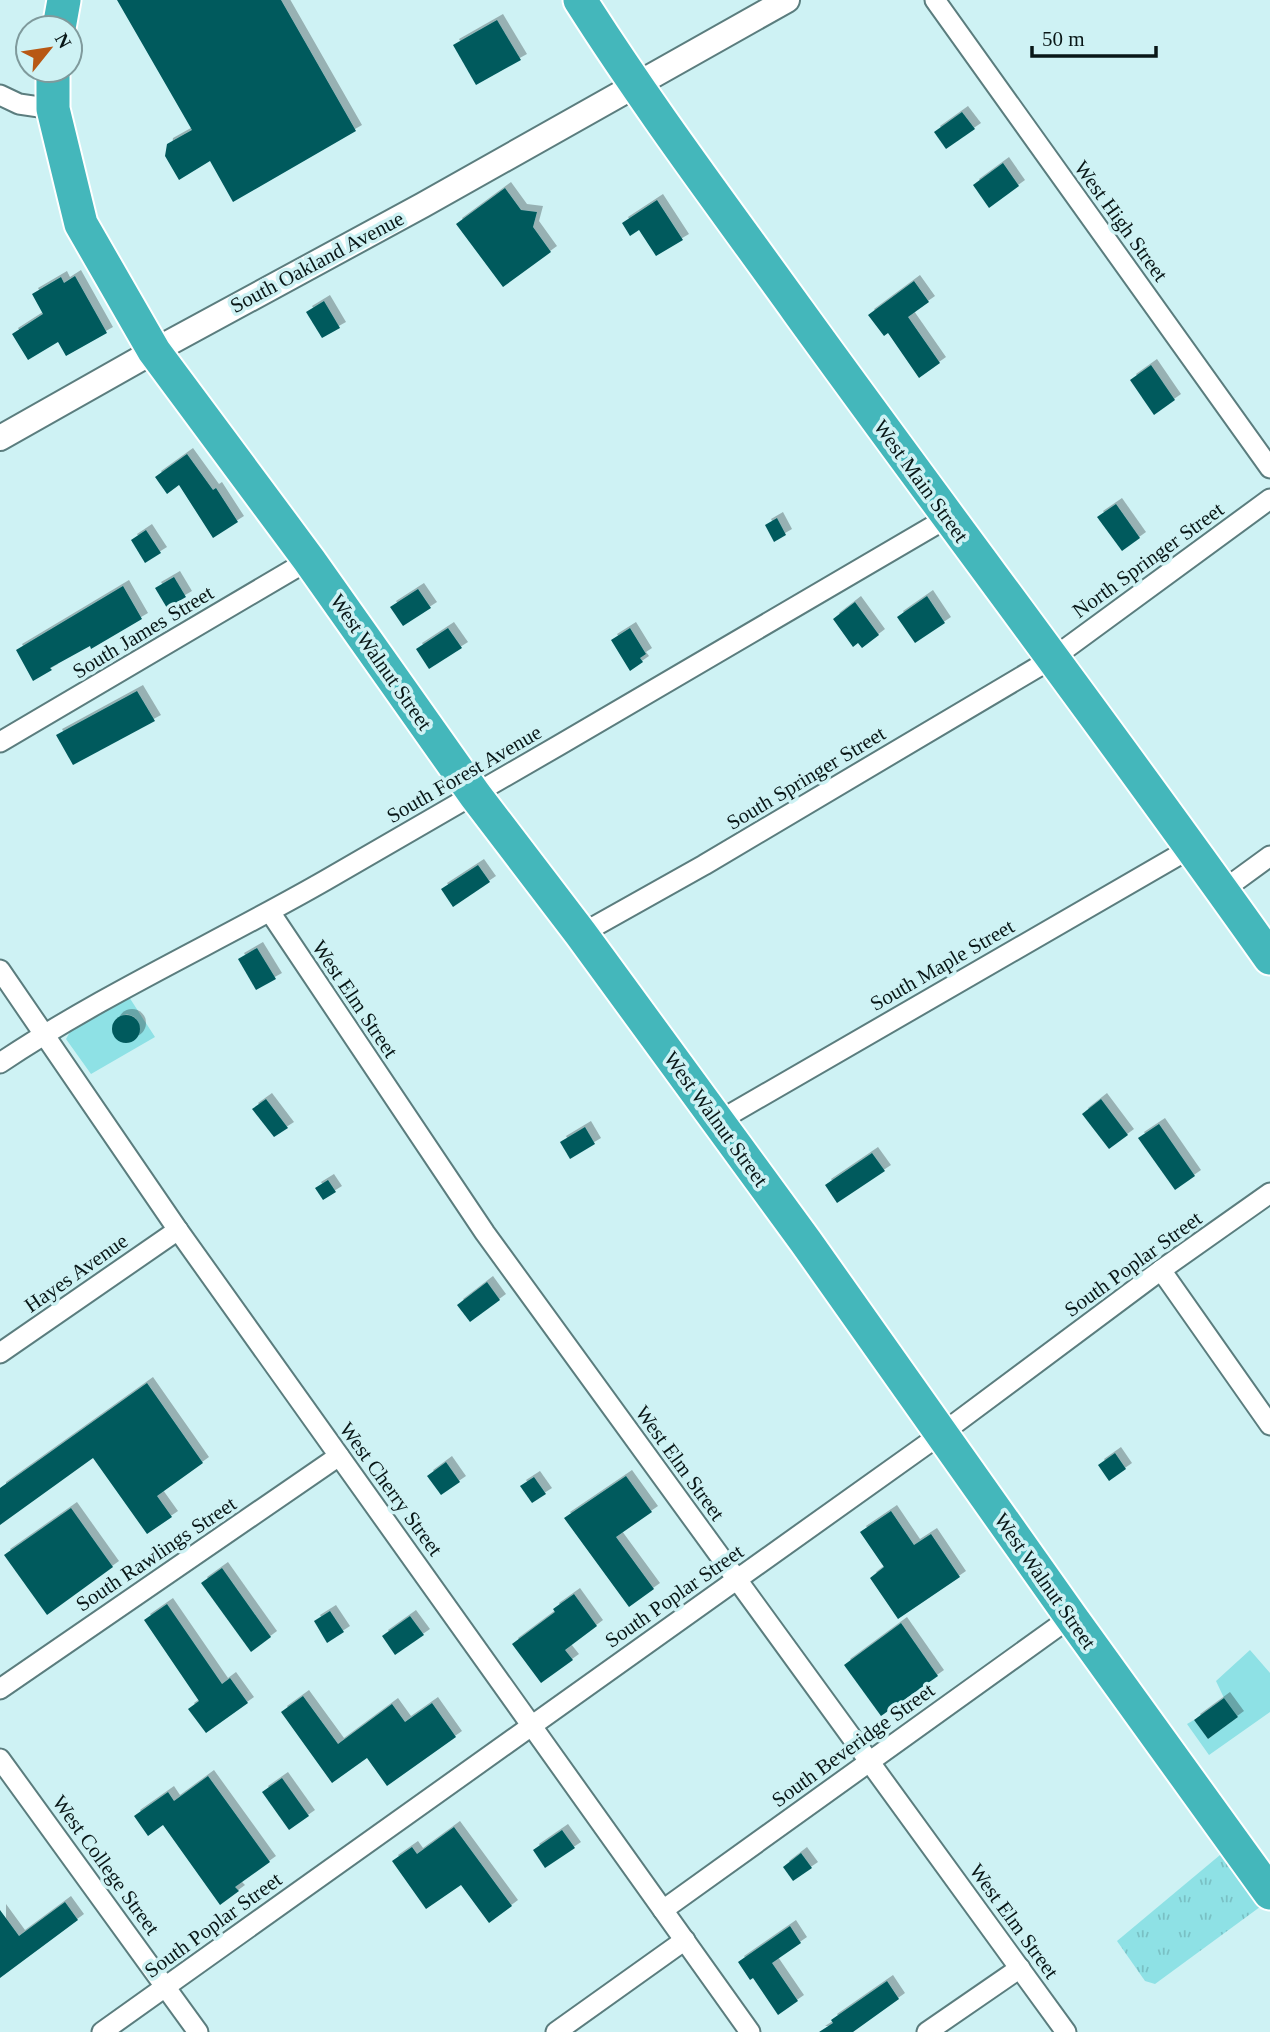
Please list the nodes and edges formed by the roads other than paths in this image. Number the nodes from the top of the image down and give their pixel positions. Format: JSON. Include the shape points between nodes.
{"nodes":[{"id":1,"x":580,"y":0,"type":"edge"},
{"id":2,"x":787,"y":0,"type":"edge"},
{"id":3,"x":935,"y":0,"type":"edge"},
{"id":4,"x":53,"y":84,"type":"edge"},
{"id":5,"x":634,"y":85,"type":"junction"},
{"id":6,"x":0,"y":94,"type":"edge"},
{"id":7,"x":53,"y":109,"type":"junction"},
{"id":8,"x":154,"y":351,"type":"junction"},
{"id":9,"x":0,"y":438,"type":"edge"},
{"id":10,"x":1270,"y":468,"type":"edge"},
{"id":11,"x":1270,"y":499,"type":"edge"},
{"id":12,"x":947,"y":518,"type":"junction"},
{"id":13,"x":309,"y":560,"type":"junction"},
{"id":14,"x":1053,"y":658,"type":"junction"},
{"id":15,"x":0,"y":742,"type":"edge"},
{"id":16,"x":475,"y":795,"type":"junction"},
{"id":17,"x":1191,"y":848,"type":"junction"},
{"id":18,"x":1270,"y":856,"type":"edge"},
{"id":19,"x":1222,"y":891,"type":"junction"},
{"id":20,"x":270,"y":912,"type":"junction"},
{"id":21,"x":581,"y":934,"type":"junction"},
{"id":22,"x":1270,"y":958,"type":"edge"},
{"id":23,"x":0,"y":970,"type":"edge"},
{"id":24,"x":44,"y":1034,"type":"junction"},
{"id":25,"x":0,"y":1063,"type":"edge"},
{"id":26,"x":717,"y":1122,"type":"junction"},
{"id":27,"x":1270,"y":1193,"type":"edge"},
{"id":28,"x":178,"y":1230,"type":"junction"},
{"id":29,"x":1161,"y":1270,"type":"junction"},
{"id":30,"x":0,"y":1353,"type":"edge"},
{"id":31,"x":1270,"y":1425,"type":"edge"},
{"id":32,"x":941,"y":1434,"type":"junction"},
{"id":33,"x":339,"y":1457,"type":"junction"},
{"id":34,"x":737,"y":1580,"type":"junction"},
{"id":35,"x":1071,"y":1617,"type":"junction"},
{"id":36,"x":0,"y":1689,"type":"edge"},
{"id":37,"x":531,"y":1726,"type":"junction"},
{"id":38,"x":0,"y":1759,"type":"edge"},
{"id":39,"x":870,"y":1760,"type":"junction"},
{"id":40,"x":1270,"y":1893,"type":"edge"},
{"id":41,"x":663,"y":1910,"type":"junction"},
{"id":42,"x":685,"y":1940,"type":"junction"},
{"id":43,"x":1020,"y":1968,"type":"junction"},
{"id":44,"x":166,"y":1986,"type":"junction"},
{"id":45,"x":102,"y":2032,"type":"edge"},
{"id":46,"x":198,"y":2032,"type":"edge"},
{"id":47,"x":556,"y":2032,"type":"edge"},
{"id":48,"x":750,"y":2032,"type":"edge"},
{"id":49,"x":926,"y":2032,"type":"edge"},
{"id":50,"x":1066,"y":2032,"type":"edge"}],
"edges":[{"from":1,"to":5,"type":"highway","name":"West Main Street"},
{"from":2,"to":5,"type":"street","name":"South Oakland Avenue"},
{"from":3,"to":10,"type":"street","name":"West High Street"},
{"from":4,"to":7,"type":"highway"},
{"from":5,"to":8,"type":"street","name":"South Oakland Avenue"},
{"from":5,"to":12,"type":"highway","name":"West Main Street"},
{"from":6,"to":7,"type":"street","via":[[19,104]]},
{"from":7,"to":8,"type":"highway","via":[[81,224]]},
{"from":8,"to":9,"type":"street","name":"South Oakland Avenue"},
{"from":8,"to":13,"type":"highway","name":"West Walnut Street"},
{"from":11,"to":14,"type":"street","name":"North Springer Street"},
{"from":12,"to":14,"type":"highway","name":"West Main Street"},
{"from":12,"to":16,"type":"street","name":"South Forest Avenue"},
{"from":13,"to":15,"type":"street","name":"South James Street"},
{"from":13,"to":16,"type":"highway","name":"West Walnut Street"},
{"from":14,"to":17,"type":"highway","name":"West Main Street"},
{"from":14,"to":21,"type":"street","name":"South Springer Street"},
{"from":16,"to":20,"type":"street","name":"South Forest Avenue"},
{"from":16,"to":21,"type":"highway","name":"West Walnut Street"},
{"from":17,"to":19,"type":"highway","name":"West Main Street"},
{"from":17,"to":26,"type":"street","name":"South Maple Street"},
{"from":18,"to":19,"type":"street"},
{"from":19,"to":22,"type":"highway","name":"West Main Street"},
{"from":20,"to":24,"type":"street","name":"South Forest Avenue"},
{"from":20,"to":34,"type":"street","name":"West Elm Street","via":[[485,1233]]},
{"from":21,"to":26,"type":"highway","name":"West Walnut Street"},
{"from":23,"to":24,"type":"street","name":"West Cherry Street"},
{"from":24,"to":25,"type":"street","name":"South Forest Avenue"},
{"from":24,"to":28,"type":"street","name":"West Cherry Street"},
{"from":26,"to":32,"type":"highway","name":"West Walnut Street"},
{"from":27,"to":29,"type":"street","name":"South Poplar Street"},
{"from":28,"to":30,"type":"street","name":"Hayes Avenue"},
{"from":28,"to":33,"type":"street","name":"West Cherry Street"},
{"from":29,"to":31,"type":"street"},
{"from":29,"to":32,"type":"street","name":"South Poplar Street"},
{"from":32,"to":34,"type":"street","name":"South Poplar Street"},
{"from":32,"to":35,"type":"highway","name":"West Walnut Street"},
{"from":33,"to":36,"type":"street","name":"South Rawlings Street"},
{"from":33,"to":37,"type":"street","name":"West Cherry Street"},
{"from":34,"to":37,"type":"street","name":"South Poplar Street"},
{"from":34,"to":39,"type":"street","name":"West Elm Street"},
{"from":35,"to":39,"type":"street","name":"South Beveridge Street"},
{"from":35,"to":40,"type":"highway","name":"West Walnut Street"},
{"from":37,"to":41,"type":"street","name":"West Cherry Street"},
{"from":37,"to":44,"type":"street","name":"South Poplar Street"},
{"from":38,"to":44,"type":"street","name":"West College Street"},
{"from":39,"to":41,"type":"street","name":"South Beveridge Street"},
{"from":39,"to":43,"type":"street","name":"West Elm Street"},
{"from":41,"to":42,"type":"street","name":"West Cherry Street"},
{"from":42,"to":47,"type":"street"},
{"from":42,"to":48,"type":"street","name":"West Cherry Street"},
{"from":43,"to":49,"type":"street"},
{"from":43,"to":50,"type":"street","name":"West Elm Street"},
{"from":44,"to":45,"type":"street","name":"South Poplar Street"},
{"from":44,"to":46,"type":"street","name":"West College Street"}]}
